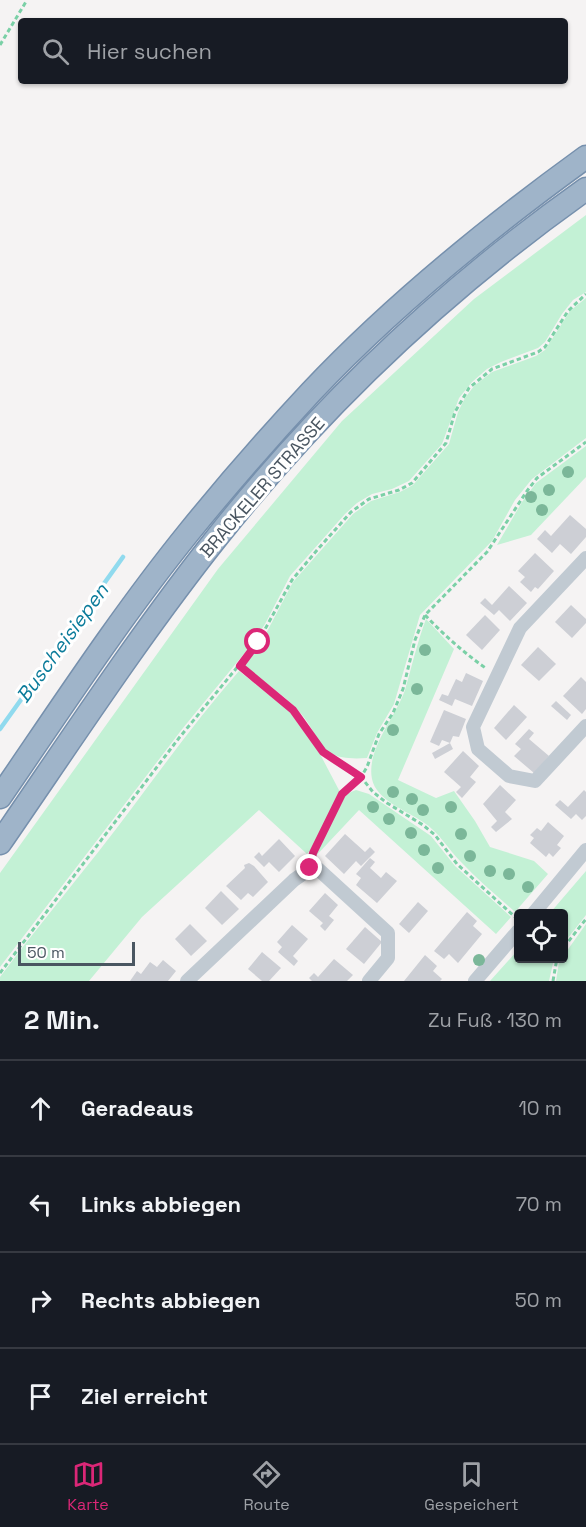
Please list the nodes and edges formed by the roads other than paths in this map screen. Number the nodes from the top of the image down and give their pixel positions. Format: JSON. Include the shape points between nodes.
{"nodes":[{"id":1,"x":586,"y":157,"type":"edge"},
{"id":2,"x":586,"y":189,"type":"edge"},
{"id":3,"x":586,"y":558,"type":"edge"},
{"id":4,"x":586,"y":726,"type":"edge"},
{"id":5,"x":0,"y":797,"type":"edge"},
{"id":6,"x":0,"y":843,"type":"edge"},
{"id":7,"x":586,"y":850,"type":"edge"},
{"id":8,"x":537,"y":909,"type":"edge"},
{"id":9,"x":514,"y":937,"type":"edge"},
{"id":10,"x":187,"y":981,"type":"edge"},
{"id":11,"x":369,"y":981,"type":"edge"},
{"id":12,"x":475,"y":981,"type":"edge"}],
"edges":[{"from":1,"to":5,"type":"highway","name":"BRACKELER STRASSE","via":[[424,284],[312,391],[188,534],[122,620]]},
{"from":2,"to":6,"type":"highway","name":"BRACKELER STRASSE","via":[[440,304],[337,402],[279,464],[162,609]]},
{"from":3,"to":4,"type":"street","via":[[520,628],[473,727],[478,749],[509,776],[535,781]]},
{"from":7,"to":8,"type":"street"},
{"from":9,"to":12,"type":"street"},
{"from":10,"to":11,"type":"street","via":[[310,868],[318,869],[388,933],[388,958]]}]}
